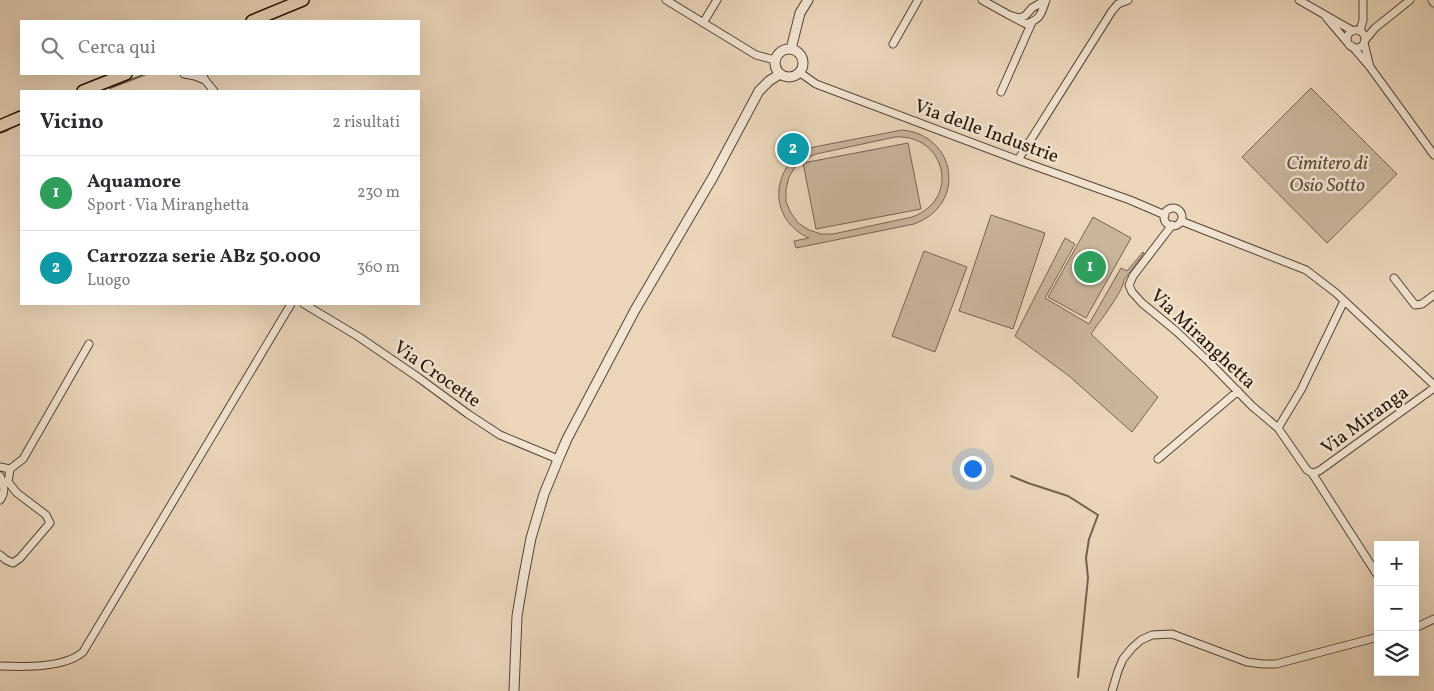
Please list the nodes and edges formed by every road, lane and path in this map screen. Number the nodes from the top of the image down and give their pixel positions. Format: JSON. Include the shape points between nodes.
{"nodes":[{"id":1,"x":303,"y":0,"type":"edge"},
{"id":2,"x":666,"y":0,"type":"edge"},
{"id":3,"x":717,"y":0,"type":"edge"},
{"id":4,"x":808,"y":0,"type":"edge"},
{"id":5,"x":918,"y":0,"type":"edge"},
{"id":6,"x":982,"y":0,"type":"edge"},
{"id":7,"x":1046,"y":0,"type":"edge"},
{"id":8,"x":1128,"y":0,"type":"edge"},
{"id":9,"x":1300,"y":0,"type":"edge"},
{"id":10,"x":1364,"y":0,"type":"edge"},
{"id":11,"x":1410,"y":0,"type":"edge"},
{"id":12,"x":1009,"y":15,"type":"junction"},
{"id":13,"x":1324,"y":15,"type":"junction"},
{"id":14,"x":254,"y":20,"type":"edge"},
{"id":15,"x":1032,"y":22,"type":"junction"},
{"id":16,"x":703,"y":24,"type":"junction"},
{"id":17,"x":1375,"y":28,"type":"junction"},
{"id":18,"x":1358,"y":31,"type":"junction"},
{"id":19,"x":1364,"y":41,"type":"junction"},
{"id":20,"x":892,"y":44,"type":"dead end"},
{"id":21,"x":1350,"y":44,"type":"junction"},
{"id":22,"x":790,"y":49,"type":"junction"},
{"id":23,"x":775,"y":60,"type":"junction"},
{"id":24,"x":1370,"y":67,"type":"junction"},
{"id":25,"x":799,"y":72,"type":"junction"},
{"id":26,"x":780,"y":74,"type":"junction"},
{"id":27,"x":124,"y":75,"type":"edge"},
{"id":28,"x":190,"y":75,"type":"edge"},
{"id":29,"x":204,"y":77,"type":"edge"},
{"id":30,"x":102,"y":88,"type":"edge"},
{"id":31,"x":213,"y":90,"type":"edge"},
{"id":32,"x":1001,"y":92,"type":"dead end"},
{"id":33,"x":20,"y":117,"type":"edge"},
{"id":34,"x":0,"y":126,"type":"edge"},
{"id":35,"x":1434,"y":155,"type":"edge"},
{"id":36,"x":1018,"y":160,"type":"junction"},
{"id":37,"x":1165,"y":215,"type":"junction"},
{"id":38,"x":1180,"y":221,"type":"junction"},
{"id":39,"x":1172,"y":225,"type":"junction"},
{"id":40,"x":1394,"y":278,"type":"dead end"},
{"id":41,"x":1434,"y":295,"type":"edge"},
{"id":42,"x":1344,"y":301,"type":"junction"},
{"id":43,"x":290,"y":305,"type":"edge"},
{"id":44,"x":306,"y":305,"type":"edge"},
{"id":45,"x":89,"y":344,"type":"dead end"},
{"id":46,"x":1434,"y":387,"type":"edge"},
{"id":47,"x":1238,"y":391,"type":"junction"},
{"id":48,"x":1278,"y":428,"type":"junction"},
{"id":49,"x":1158,"y":459,"type":"dead end"},
{"id":50,"x":558,"y":460,"type":"junction"},
{"id":51,"x":0,"y":467,"type":"edge"},
{"id":52,"x":10,"y":469,"type":"junction"},
{"id":53,"x":1309,"y":471,"type":"junction"},
{"id":54,"x":0,"y":476,"type":"edge"},
{"id":55,"x":0,"y":500,"type":"edge"},
{"id":56,"x":0,"y":555,"type":"edge"},
{"id":57,"x":1374,"y":570,"type":"edge"},
{"id":58,"x":1434,"y":619,"type":"edge"},
{"id":59,"x":1419,"y":626,"type":"edge"},
{"id":60,"x":1374,"y":638,"type":"edge"},
{"id":61,"x":0,"y":666,"type":"edge"},
{"id":62,"x":514,"y":687,"type":"edge"},
{"id":63,"x":1113,"y":688,"type":"edge"}],
"edges":[{"from":1,"to":14,"type":"main road"},
{"from":2,"to":16,"type":"street"},
{"from":3,"to":16,"type":"street"},
{"from":4,"to":22,"type":"street","via":[[800,13]]},
{"from":5,"to":20,"type":"street"},
{"from":6,"to":12,"type":"street"},
{"from":7,"to":12,"type":"street","via":[[1025,16]]},
{"from":7,"to":15,"type":"street","via":[[1041,14]]},
{"from":8,"to":36,"type":"street","via":[[1112,11]]},
{"from":9,"to":13,"type":"street"},
{"from":10,"to":18,"type":"street"},
{"from":11,"to":17,"type":"street"},
{"from":12,"to":15,"type":"street","via":[[1026,24]]},
{"from":13,"to":18,"type":"street"},
{"from":13,"to":21,"type":"street"},
{"from":15,"to":32,"type":"street"},
{"from":16,"to":23,"type":"street","via":[[756,55]]},
{"from":17,"to":18,"type":"street","via":[[1368,32]]},
{"from":17,"to":19,"type":"street"},
{"from":18,"to":19,"type":"street"},
{"from":18,"to":21,"type":"street","via":[[1348,36]]},
{"from":19,"to":21,"type":"street","via":[[1358,47]]},
{"from":19,"to":24,"type":"street"},
{"from":21,"to":24,"type":"street"},
{"from":22,"to":23,"type":"street","via":[[779,52]]},
{"from":22,"to":25,"type":"street","via":[[798,52],[802,60]]},
{"from":23,"to":26,"type":"street","via":[[775,68]]},
{"from":24,"to":35,"type":"street"},
{"from":25,"to":26,"type":"street","via":[[788,77]]},
{"from":25,"to":36,"type":"street","name":"Via delle Industrie","via":[[816,84]]},
{"from":26,"to":50,"type":"street","via":[[760,91],[635,310]]},
{"from":27,"to":30,"type":"main road"},
{"from":28,"to":29,"type":"street"},
{"from":29,"to":31,"type":"street"},
{"from":33,"to":34,"type":"main road"},
{"from":36,"to":37,"type":"street","name":"Via delle Industrie"},
{"from":37,"to":38,"type":"street","name":"Via delle Industrie","via":[[1169,209],[1177,209],[1181,214]]},
{"from":37,"to":39,"type":"street","via":[[1166,221]]},
{"from":38,"to":39,"type":"street"},
{"from":38,"to":42,"type":"street","name":"Via delle Industrie","via":[[1306,270]]},
{"from":39,"to":47,"type":"street","name":"Via Miranghetta","via":[[1129,286],[1142,303]]},
{"from":40,"to":41,"type":"street","via":[[1415,305]]},
{"from":42,"to":46,"type":"street","name":"Via delle Industrie"},
{"from":42,"to":48,"type":"street"},
{"from":43,"to":61,"type":"street","via":[[83,652],[76,658],[57,664]]},
{"from":44,"to":50,"type":"street","name":"Via Crocette","via":[[359,337],[500,435]]},
{"from":45,"to":52,"type":"street","via":[[23,459]]},
{"from":46,"to":53,"type":"street","name":"Via Miranga","via":[[1319,471]]},
{"from":47,"to":48,"type":"street","name":"Via Miranghetta"},
{"from":47,"to":49,"type":"street"},
{"from":48,"to":53,"type":"street","name":"Via Miranghetta"},
{"from":50,"to":62,"type":"street","via":[[542,502],[524,571],[517,616]]},
{"from":51,"to":52,"type":"street"},
{"from":52,"to":56,"type":"street","via":[[8,482],[50,522],[13,563]]},
{"from":53,"to":57,"type":"street","name":"Via Miranga"},
{"from":54,"to":55,"type":"street","via":[[4,484]]},
{"from":58,"to":59,"type":"street"},
{"from":60,"to":63,"type":"street","via":[[1276,664],[1262,664],[1247,662],[1172,634],[1152,635],[1141,640],[1123,659]]}]}
